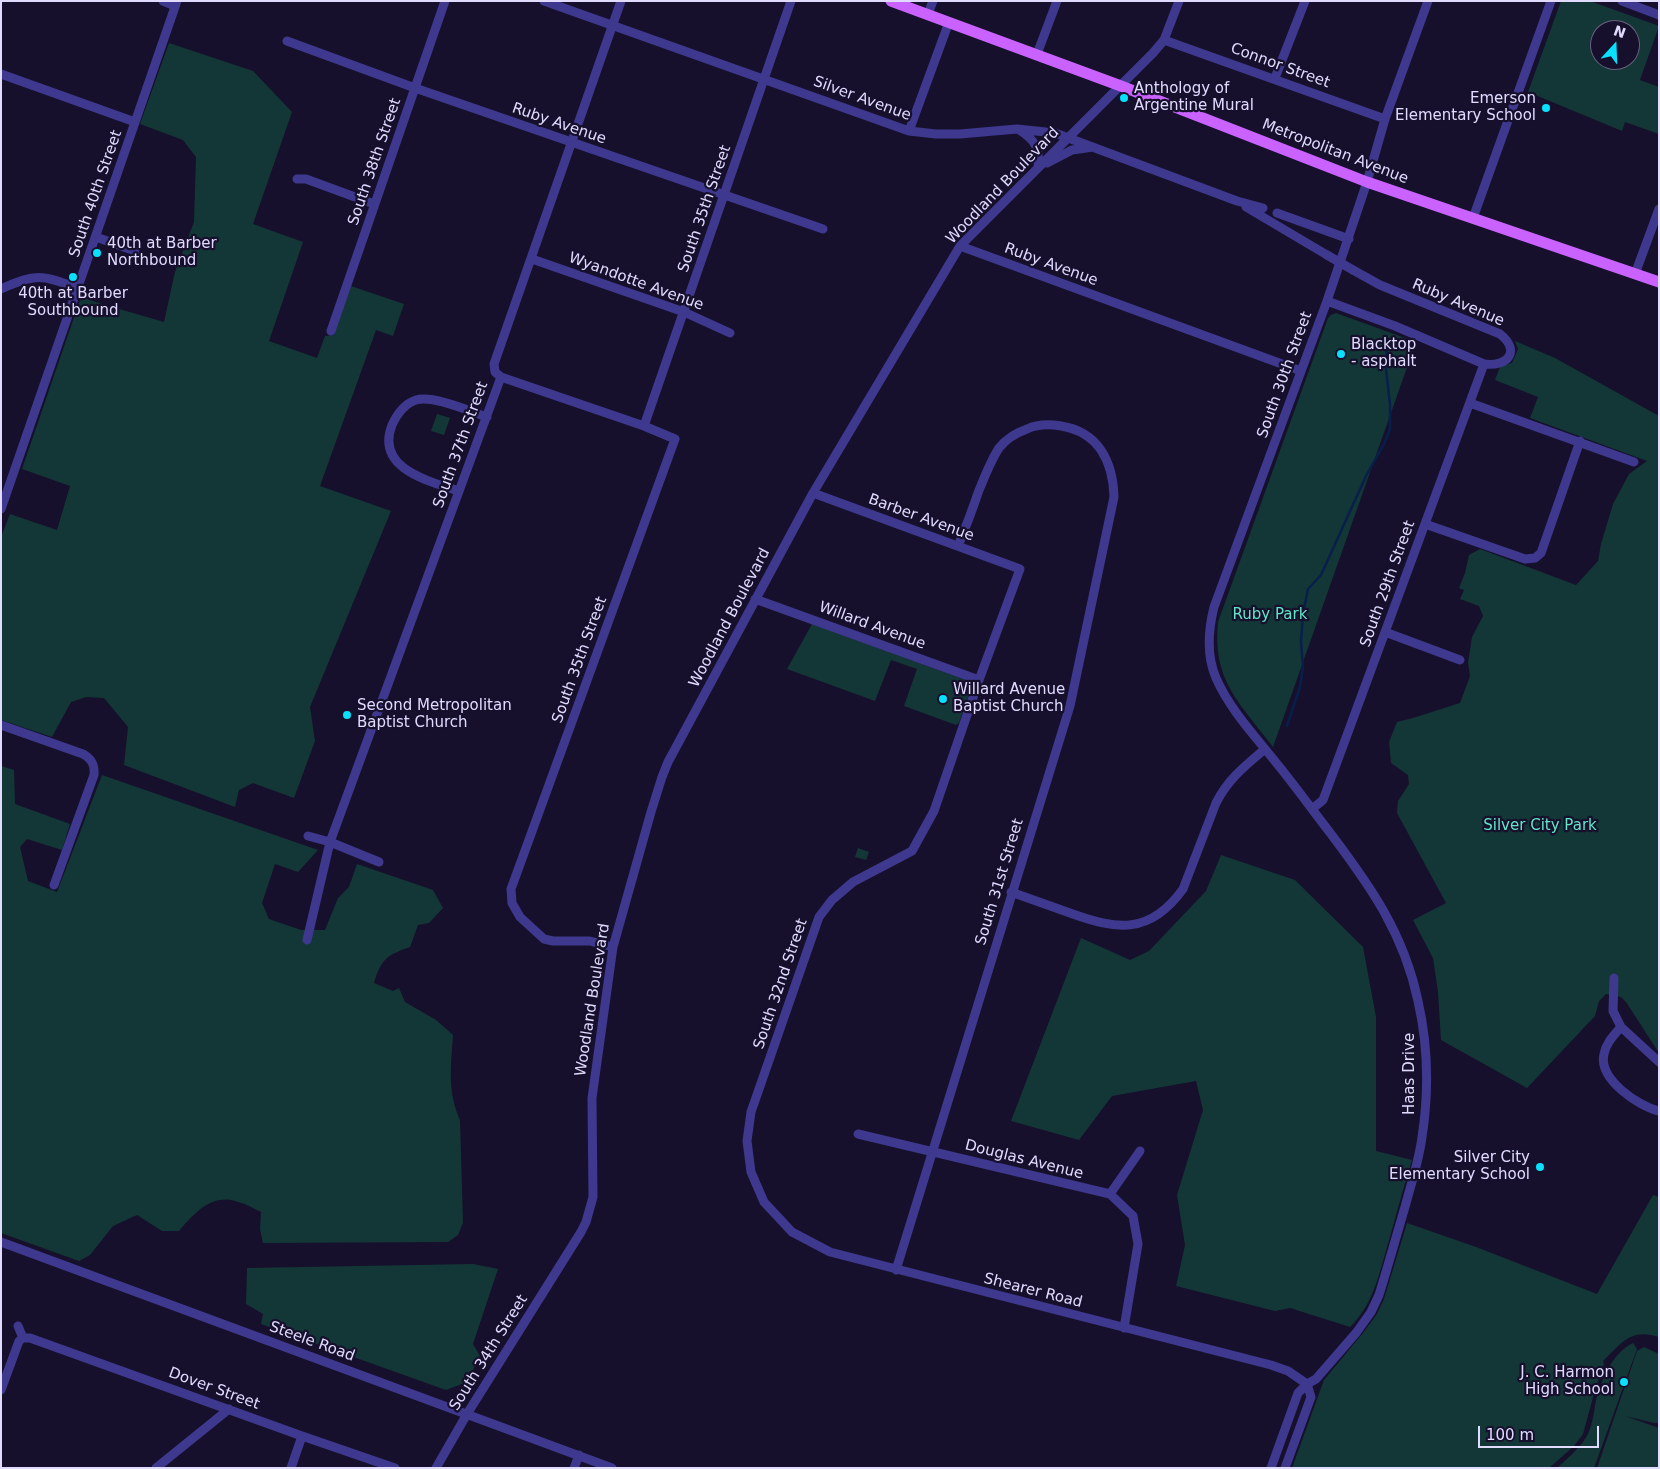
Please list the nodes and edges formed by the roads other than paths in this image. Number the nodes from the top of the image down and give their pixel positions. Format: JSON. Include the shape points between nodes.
{"nodes":[{"id":1,"x":163,"y":1,"type":"edge"},
{"id":2,"x":445,"y":1,"type":"edge"},
{"id":3,"x":544,"y":1,"type":"edge"},
{"id":4,"x":622,"y":1,"type":"edge"},
{"id":5,"x":791,"y":1,"type":"edge"},
{"id":6,"x":891,"y":1,"type":"edge"},
{"id":7,"x":933,"y":1,"type":"edge"},
{"id":8,"x":1057,"y":1,"type":"edge"},
{"id":9,"x":1179,"y":1,"type":"edge"},
{"id":10,"x":1305,"y":1,"type":"edge"},
{"id":11,"x":1428,"y":1,"type":"edge"},
{"id":12,"x":1551,"y":1,"type":"edge"},
{"id":13,"x":1622,"y":1,"type":"edge"},
{"id":14,"x":176,"y":3,"type":"edge"},
{"id":15,"x":928,"y":14,"type":"junction"},
{"id":16,"x":1659,"y":14,"type":"edge"},
{"id":17,"x":949,"y":22,"type":"junction"},
{"id":18,"x":613,"y":25,"type":"junction"},
{"id":19,"x":1164,"y":40,"type":"junction"},
{"id":20,"x":287,"y":41,"type":"dead end"},
{"id":21,"x":1037,"y":54,"type":"junction"},
{"id":22,"x":1,"y":74,"type":"edge"},
{"id":23,"x":765,"y":78,"type":"junction"},
{"id":24,"x":1275,"y":78,"type":"junction"},
{"id":25,"x":1121,"y":86,"type":"junction"},
{"id":26,"x":415,"y":88,"type":"junction"},
{"id":27,"x":1385,"y":119,"type":"junction"},
{"id":28,"x":135,"y":122,"type":"junction"},
{"id":29,"x":1017,"y":129,"type":"junction"},
{"id":30,"x":909,"y":131,"type":"junction"},
{"id":31,"x":1069,"y":137,"type":"junction"},
{"id":32,"x":572,"y":143,"type":"junction"},
{"id":33,"x":1094,"y":147,"type":"junction"},
{"id":34,"x":1038,"y":168,"type":"junction"},
{"id":35,"x":297,"y":179,"type":"dead end"},
{"id":36,"x":1367,"y":182,"type":"junction"},
{"id":37,"x":724,"y":196,"type":"junction"},
{"id":38,"x":1237,"y":201,"type":"junction"},
{"id":39,"x":374,"y":204,"type":"junction"},
{"id":40,"x":1263,"y":208,"type":"dead end"},
{"id":41,"x":1659,"y":209,"type":"edge"},
{"id":42,"x":1276,"y":213,"type":"dead end"},
{"id":43,"x":1474,"y":218,"type":"junction"},
{"id":44,"x":823,"y":229,"type":"dead end"},
{"id":45,"x":96,"y":237,"type":"junction"},
{"id":46,"x":1349,"y":239,"type":"junction"},
{"id":47,"x":960,"y":246,"type":"junction"},
{"id":48,"x":135,"y":252,"type":"dead end"},
{"id":49,"x":532,"y":259,"type":"junction"},
{"id":50,"x":1635,"y":274,"type":"junction"},
{"id":51,"x":1659,"y":282,"type":"edge"},
{"id":52,"x":78,"y":288,"type":"junction"},
{"id":53,"x":1,"y":290,"type":"edge"},
{"id":54,"x":1327,"y":301,"type":"junction"},
{"id":55,"x":684,"y":312,"type":"junction"},
{"id":56,"x":331,"y":331,"type":"dead end"},
{"id":57,"x":730,"y":333,"type":"dead end"},
{"id":58,"x":1484,"y":364,"type":"junction"},
{"id":59,"x":1301,"y":371,"type":"junction"},
{"id":60,"x":501,"y":377,"type":"junction"},
{"id":61,"x":1470,"y":403,"type":"junction"},
{"id":62,"x":487,"y":417,"type":"junction"},
{"id":63,"x":644,"y":426,"type":"junction"},
{"id":64,"x":1580,"y":441,"type":"junction"},
{"id":65,"x":1634,"y":462,"type":"dead end"},
{"id":66,"x":459,"y":491,"type":"junction"},
{"id":67,"x":813,"y":493,"type":"junction"},
{"id":68,"x":1,"y":509,"type":"edge"},
{"id":69,"x":1425,"y":524,"type":"junction"},
{"id":70,"x":958,"y":546,"type":"junction"},
{"id":71,"x":1020,"y":569,"type":"joint"},
{"id":72,"x":756,"y":599,"type":"junction"},
{"id":73,"x":1385,"y":632,"type":"junction"},
{"id":74,"x":1460,"y":660,"type":"dead end"},
{"id":75,"x":979,"y":680,"type":"junction"},
{"id":76,"x":1,"y":725,"type":"edge"},
{"id":77,"x":1265,"y":749,"type":"junction"},
{"id":78,"x":1312,"y":809,"type":"junction"},
{"id":79,"x":308,"y":836,"type":"dead end"},
{"id":80,"x":330,"y":842,"type":"junction"},
{"id":81,"x":379,"y":862,"type":"dead end"},
{"id":82,"x":54,"y":885,"type":"dead end"},
{"id":83,"x":1011,"y":892,"type":"junction"},
{"id":84,"x":307,"y":940,"type":"dead end"},
{"id":85,"x":613,"y":947,"type":"junction"},
{"id":86,"x":1614,"y":978,"type":"dead end"},
{"id":87,"x":1620,"y":1027,"type":"junction"},
{"id":88,"x":1659,"y":1062,"type":"edge"},
{"id":89,"x":1659,"y":1111,"type":"edge"},
{"id":90,"x":858,"y":1134,"type":"dead end"},
{"id":91,"x":1140,"y":1151,"type":"dead end"},
{"id":92,"x":932,"y":1152,"type":"junction"},
{"id":93,"x":1110,"y":1194,"type":"junction"},
{"id":94,"x":764,"y":1202,"type":"joint"},
{"id":95,"x":1,"y":1242,"type":"edge"},
{"id":96,"x":567,"y":1254,"type":"joint"},
{"id":97,"x":896,"y":1270,"type":"junction"},
{"id":98,"x":18,"y":1326,"type":"dead end"},
{"id":99,"x":1124,"y":1328,"type":"junction"},
{"id":100,"x":23,"y":1338,"type":"junction"},
{"id":101,"x":1307,"y":1384,"type":"junction"},
{"id":102,"x":1,"y":1390,"type":"edge"},
{"id":103,"x":229,"y":1409,"type":"junction"},
{"id":104,"x":467,"y":1414,"type":"junction"},
{"id":105,"x":302,"y":1436,"type":"junction"},
{"id":106,"x":579,"y":1455,"type":"junction"},
{"id":107,"x":166,"y":1463,"type":"edge"},
{"id":108,"x":156,"y":1468,"type":"edge"},
{"id":109,"x":291,"y":1468,"type":"edge"},
{"id":110,"x":395,"y":1468,"type":"edge"},
{"id":111,"x":436,"y":1468,"type":"edge"},
{"id":112,"x":574,"y":1468,"type":"edge"},
{"id":113,"x":612,"y":1468,"type":"edge"},
{"id":114,"x":1271,"y":1468,"type":"edge"},
{"id":115,"x":1285,"y":1468,"type":"edge"}],
"edges":[{"from":1,"to":14,"type":"street"},
{"from":2,"to":26,"type":"street","name":"South 38th Street"},
{"from":3,"to":18,"type":"street","name":"Silver Avenue"},
{"from":4,"to":18,"type":"street","name":"South 37th Street"},
{"from":5,"to":23,"type":"street","name":"South 35th Street"},
{"from":6,"to":15,"type":"main road","name":"Metropolitan Avenue"},
{"from":7,"to":15,"type":"street"},
{"from":8,"to":21,"type":"street"},
{"from":9,"to":19,"type":"street"},
{"from":10,"to":24,"type":"street"},
{"from":11,"to":27,"type":"street","name":"South 30th Street"},
{"from":12,"to":43,"type":"street"},
{"from":13,"to":16,"type":"street"},
{"from":14,"to":28,"type":"street","name":"South 40th Street"},
{"from":15,"to":17,"type":"main road","name":"Metropolitan Avenue"},
{"from":17,"to":21,"type":"main road","name":"Metropolitan Avenue"},
{"from":17,"to":30,"type":"street"},
{"from":18,"to":23,"type":"street","name":"Silver Avenue"},
{"from":18,"to":32,"type":"street","name":"South 37th Street"},
{"from":19,"to":24,"type":"street","name":"Connor Street"},
{"from":19,"to":25,"type":"street"},
{"from":20,"to":26,"type":"street","name":"Ruby Avenue"},
{"from":21,"to":25,"type":"main road","name":"Metropolitan Avenue"},
{"from":22,"to":28,"type":"street"},
{"from":23,"to":30,"type":"street","name":"Silver Avenue"},
{"from":23,"to":37,"type":"street","name":"South 35th Street"},
{"from":24,"to":27,"type":"street","name":"Connor Street"},
{"from":25,"to":31,"type":"street","name":"Woodland Boulevard"},
{"from":25,"to":36,"type":"main road","name":"Metropolitan Avenue"},
{"from":26,"to":32,"type":"street","name":"Ruby Avenue"},
{"from":26,"to":39,"type":"street","name":"South 38th Street"},
{"from":27,"to":36,"type":"street","name":"South 30th Street"},
{"from":28,"to":45,"type":"street","name":"South 40th Street"},
{"from":29,"to":30,"type":"street","name":"Silver Avenue","via":[[960,134]]},
{"from":29,"to":31,"type":"street","name":"Silver Avenue"},
{"from":29,"to":34,"type":"street","via":[[1033,140],[1038,149]]},
{"from":31,"to":33,"type":"street","name":"Silver Avenue"},
{"from":31,"to":34,"type":"street","name":"Woodland Boulevard"},
{"from":32,"to":37,"type":"street","name":"Ruby Avenue"},
{"from":32,"to":49,"type":"street","name":"South 37th Street"},
{"from":33,"to":34,"type":"street","via":[[1072,150]]},
{"from":33,"to":38,"type":"street","name":"Silver Avenue"},
{"from":34,"to":47,"type":"street","name":"Woodland Boulevard"},
{"from":35,"to":39,"type":"street","via":[[306,179]]},
{"from":36,"to":43,"type":"main road","name":"Metropolitan Avenue"},
{"from":36,"to":46,"type":"street","name":"South 30th Street"},
{"from":37,"to":44,"type":"street","name":"Ruby Avenue"},
{"from":37,"to":55,"type":"street","name":"South 35th Street"},
{"from":38,"to":40,"type":"street","name":"Silver Avenue"},
{"from":38,"to":58,"type":"street","name":"Ruby Avenue","bridge":true,"via":[[1380,285],[1508,340],[1511,349],[1508,358],[1502,363]]},
{"from":39,"to":56,"type":"street","name":"South 38th Street"},
{"from":41,"to":50,"type":"street"},
{"from":42,"to":46,"type":"street"},
{"from":43,"to":50,"type":"main road","name":"Metropolitan Avenue"},
{"from":45,"to":48,"type":"street"},
{"from":45,"to":52,"type":"street","name":"South 40th Street"},
{"from":46,"to":54,"type":"street","name":"South 30th Street"},
{"from":47,"to":59,"type":"street","name":"Ruby Avenue"},
{"from":47,"to":67,"type":"street","name":"Woodland Boulevard"},
{"from":49,"to":55,"type":"street","name":"Wyandotte Avenue"},
{"from":49,"to":60,"type":"street","name":"South 37th Street","via":[[494,364],[495,372]]},
{"from":50,"to":51,"type":"main road","name":"Metropolitan Avenue"},
{"from":52,"to":53,"type":"street","via":[[43,277],[22,280]]},
{"from":52,"to":68,"type":"street","name":"South 40th Street"},
{"from":54,"to":58,"type":"street"},
{"from":54,"to":59,"type":"street","name":"South 30th Street"},
{"from":55,"to":57,"type":"street","name":"Wyandotte Avenue"},
{"from":55,"to":63,"type":"street","name":"South 35th Street"},
{"from":58,"to":61,"type":"street","name":"South 29th Street"},
{"from":59,"to":77,"type":"street","name":"South 30th Street","via":[[1209,628],[1210,659],[1216,678],[1231,706]]},
{"from":60,"to":62,"type":"street","name":"South 37th Street"},
{"from":60,"to":63,"type":"street"},
{"from":61,"to":64,"type":"street"},
{"from":61,"to":69,"type":"street","name":"South 29th Street"},
{"from":62,"to":66,"type":"street","name":"South 37th Street"},
{"from":62,"to":66,"type":"street","via":[[437,401],[416,400],[397,414],[393,424],[389,444],[402,467],[419,478]]},
{"from":63,"to":85,"type":"street","name":"South 35th Street","via":[[675,439],[511,889],[512,903],[520,917],[544,938],[590,941]]},
{"from":64,"to":65,"type":"street"},
{"from":64,"to":69,"type":"street","via":[[1541,553],[1535,558],[1525,560]]},
{"from":66,"to":80,"type":"street","name":"South 37th Street"},
{"from":67,"to":70,"type":"street","name":"Barber Avenue"},
{"from":67,"to":72,"type":"street","name":"Woodland Boulevard"},
{"from":69,"to":73,"type":"street","name":"South 29th Street"},
{"from":70,"to":71,"type":"street","name":"Barber Avenue"},
{"from":70,"to":83,"type":"street","name":"South 31st Street","via":[[989,465],[1000,447],[1015,434],[1036,425],[1056,425],[1073,428],[1090,437],[1100,448],[1114,479],[1114,497],[1070,706]]},
{"from":71,"to":75,"type":"street","name":"South 32nd Street"},
{"from":72,"to":75,"type":"street","name":"Willard Avenue"},
{"from":72,"to":85,"type":"street","name":"Woodland Boulevard","via":[[662,777]]},
{"from":73,"to":74,"type":"street"},
{"from":73,"to":78,"type":"street","name":"South 29th Street","via":[[1323,800]]},
{"from":75,"to":94,"type":"street","name":"South 32nd Street","via":[[934,811],[912,851],[853,882],[832,900],[819,917],[751,1112],[747,1141],[751,1172]]},
{"from":76,"to":82,"type":"street","via":[[83,754],[93,762],[94,775]]},
{"from":77,"to":78,"type":"street","name":"Haas Drive"},
{"from":77,"to":83,"type":"street","via":[[1223,789],[1183,889],[1154,917],[1124,926],[1094,922]]},
{"from":78,"to":101,"type":"street","name":"Haas Drive","via":[[1368,884],[1398,940],[1418,1000],[1427,1064],[1422,1138],[1379,1295],[1356,1333],[1316,1379]]},
{"from":79,"to":80,"type":"street"},
{"from":80,"to":81,"type":"street"},
{"from":80,"to":84,"type":"street","name":"South 37th Street"},
{"from":83,"to":92,"type":"street","name":"South 31st Street"},
{"from":85,"to":96,"type":"street","name":"Woodland Boulevard","via":[[592,1098],[594,1197],[586,1222]]},
{"from":86,"to":87,"type":"street","via":[[1612,1011]]},
{"from":87,"to":88,"type":"street"},
{"from":87,"to":89,"type":"street","via":[[1604,1053],[1605,1070],[1619,1089],[1648,1108]]},
{"from":90,"to":92,"type":"street","name":"Douglas Avenue"},
{"from":91,"to":93,"type":"street"},
{"from":92,"to":93,"type":"street","name":"Douglas Avenue"},
{"from":92,"to":97,"type":"street","name":"South 31st Street"},
{"from":93,"to":99,"type":"street","via":[[1133,1216],[1138,1244]]},
{"from":94,"to":97,"type":"street","name":"Shearer Road","via":[[792,1232],[830,1252]]},
{"from":95,"to":104,"type":"street","name":"Steele Road"},
{"from":96,"to":104,"type":"street","name":"South 34th Street"},
{"from":97,"to":99,"type":"street","name":"Shearer Road"},
{"from":98,"to":100,"type":"street"},
{"from":99,"to":101,"type":"street","name":"Shearer Road","via":[[1271,1365],[1288,1371]]},
{"from":100,"to":102,"type":"street","via":[[19,1341]]},
{"from":100,"to":103,"type":"street","name":"Dover Street"},
{"from":101,"to":114,"type":"street","name":"Haas Drive","via":[[1298,1393]]},
{"from":101,"to":115,"type":"street","via":[[1311,1398]]},
{"from":103,"to":105,"type":"street","name":"Dover Street"},
{"from":103,"to":107,"type":"street"},
{"from":104,"to":106,"type":"street","name":"Steele Road"},
{"from":104,"to":111,"type":"street","name":"South 34th Street"},
{"from":105,"to":109,"type":"street"},
{"from":105,"to":110,"type":"street","name":"Dover Street"},
{"from":106,"to":112,"type":"street"},
{"from":106,"to":113,"type":"street","name":"Steele Road"},
{"from":107,"to":108,"type":"street"}]}
